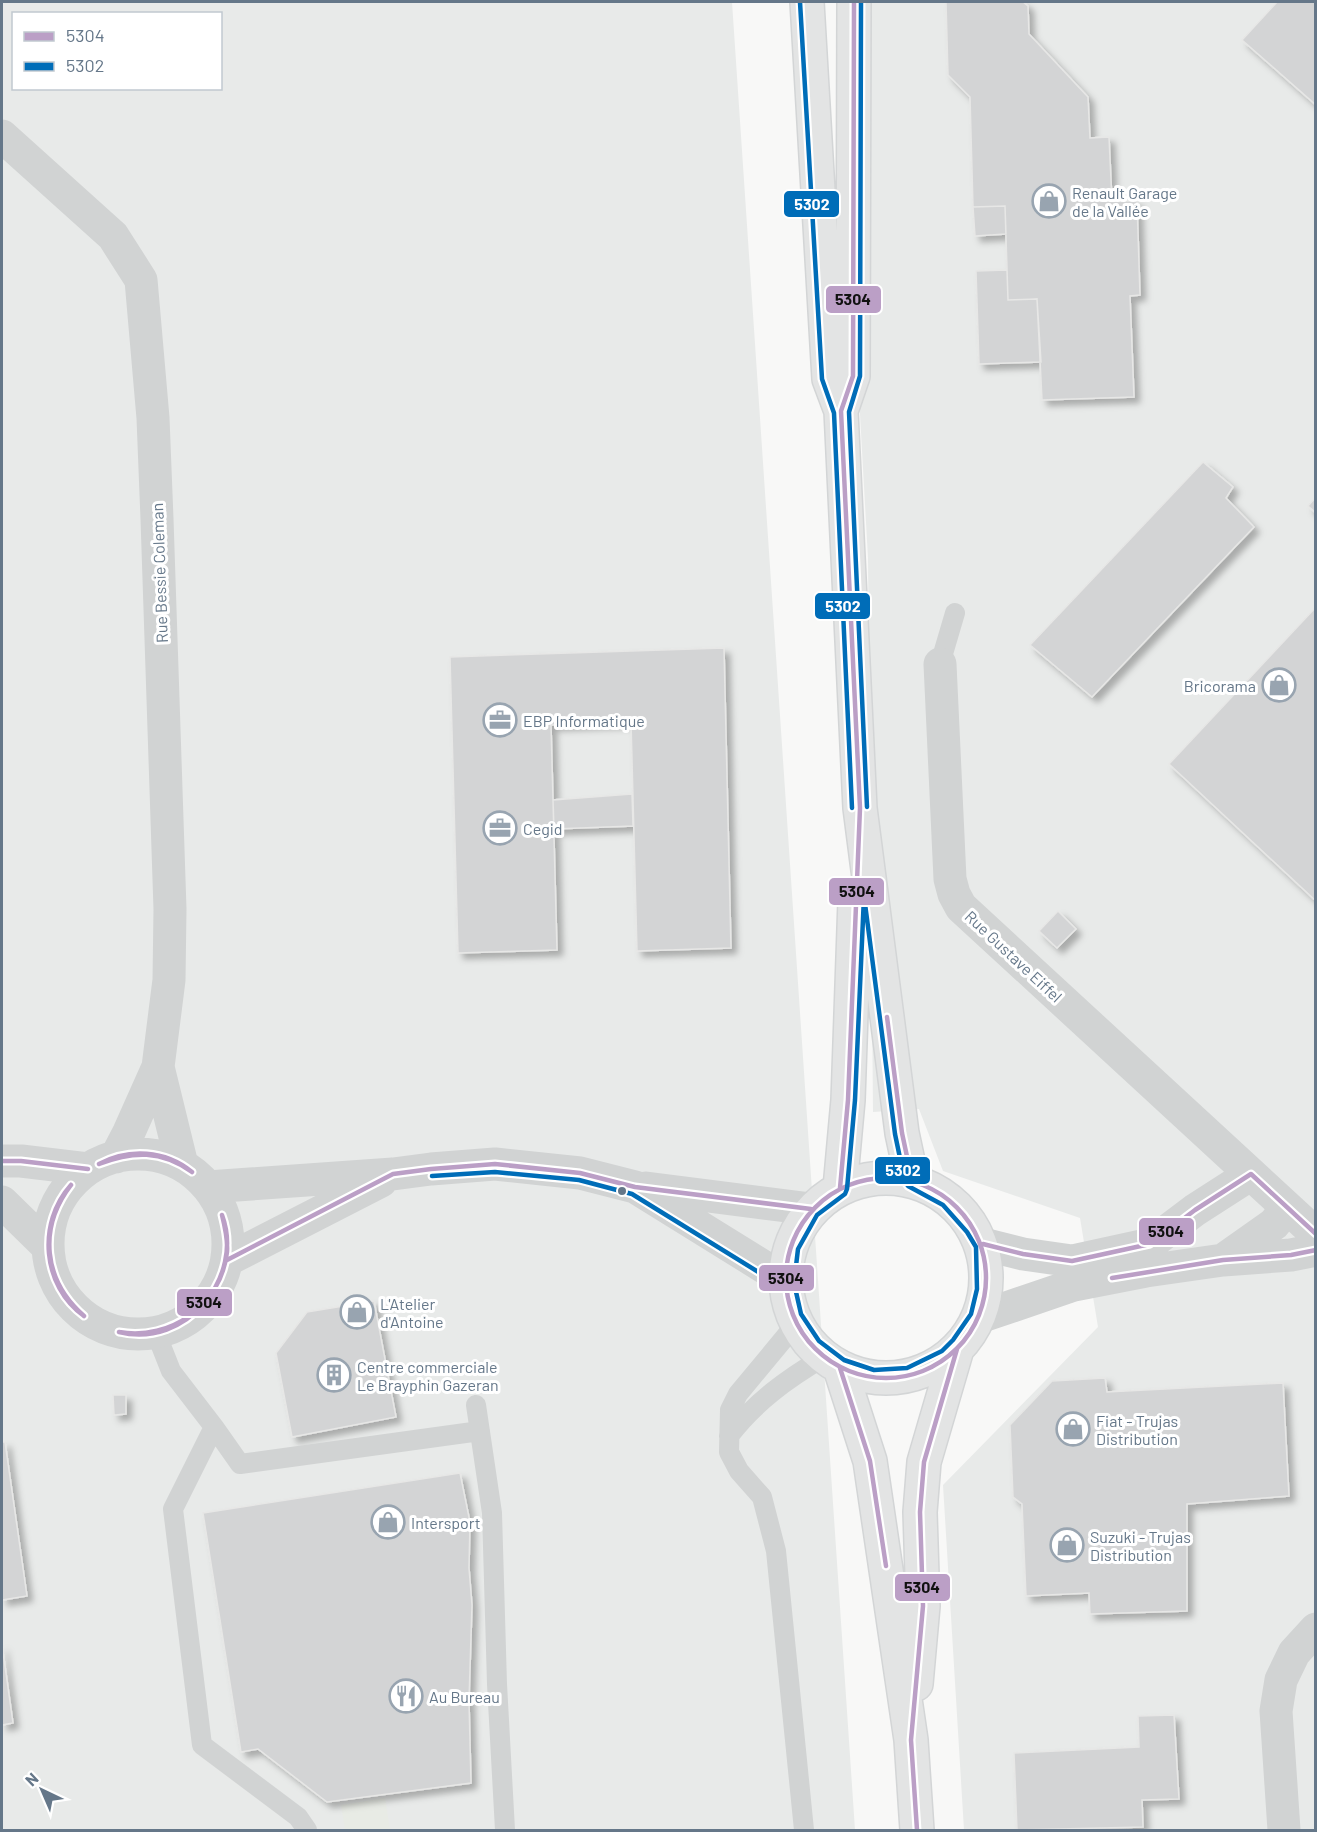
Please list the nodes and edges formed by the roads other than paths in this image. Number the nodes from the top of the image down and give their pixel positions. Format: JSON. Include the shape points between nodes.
{"nodes":[{"id":1,"x":807,"y":2,"type":"edge"},
{"id":2,"x":854,"y":2,"type":"edge"},
{"id":3,"x":2,"y":136,"type":"edge"},
{"id":4,"x":841,"y":411,"type":"junction"},
{"id":5,"x":955,"y":613,"type":"dead end"},
{"id":6,"x":940,"y":664,"type":"joint"},
{"id":7,"x":860,"y":808,"type":"junction"},
{"id":8,"x":158,"y":1067,"type":"junction"},
{"id":9,"x":1221,"y":1147,"type":"junction"},
{"id":10,"x":2,"y":1161,"type":"edge"},
{"id":11,"x":102,"y":1163,"type":"junction"},
{"id":12,"x":182,"y":1165,"type":"junction"},
{"id":13,"x":393,"y":1174,"type":"junction"},
{"id":14,"x":1251,"y":1174,"type":"junction"},
{"id":15,"x":912,"y":1180,"type":"junction"},
{"id":16,"x":208,"y":1187,"type":"junction"},
{"id":17,"x":635,"y":1187,"type":"junction"},
{"id":18,"x":840,"y":1188,"type":"junction"},
{"id":19,"x":2,"y":1203,"type":"edge"},
{"id":20,"x":1287,"y":1208,"type":"junction"},
{"id":21,"x":812,"y":1209,"type":"junction"},
{"id":22,"x":1195,"y":1210,"type":"junction"},
{"id":23,"x":1316,"y":1234,"type":"edge"},
{"id":24,"x":983,"y":1244,"type":"junction"},
{"id":25,"x":47,"y":1246,"type":"junction"},
{"id":26,"x":1316,"y":1250,"type":"edge"},
{"id":27,"x":227,"y":1260,"type":"junction"},
{"id":28,"x":1223,"y":1260,"type":"junction"},
{"id":29,"x":785,"y":1280,"type":"junction"},
{"id":30,"x":977,"y":1318,"type":"junction"},
{"id":31,"x":796,"y":1324,"type":"junction"},
{"id":32,"x":156,"y":1333,"type":"junction"},
{"id":33,"x":957,"y":1349,"type":"junction"},
{"id":34,"x":832,"y":1362,"type":"junction"},
{"id":35,"x":476,"y":1405,"type":"dead end"},
{"id":36,"x":214,"y":1427,"type":"junction"},
{"id":37,"x":480,"y":1431,"type":"junction"},
{"id":38,"x":729,"y":1436,"type":"junction"},
{"id":39,"x":1316,"y":1629,"type":"edge"},
{"id":40,"x":911,"y":1740,"type":"junction"},
{"id":41,"x":307,"y":1830,"type":"edge"},
{"id":42,"x":506,"y":1830,"type":"edge"},
{"id":43,"x":804,"y":1830,"type":"edge"},
{"id":44,"x":917,"y":1830,"type":"edge"},
{"id":45,"x":1284,"y":1830,"type":"edge"}],
"edges":[{"from":1,"to":4,"type":"main road","via":[[830,380]]},
{"from":2,"to":4,"type":"main road","via":[[853,376]]},
{"from":3,"to":8,"type":"street","name":"Rue Bessie Coleman","via":[[113,236],[141,280],[153,418],[170,909],[169,980]]},
{"from":4,"to":7,"type":"main road"},
{"from":5,"to":6,"type":"lane"},
{"from":6,"to":9,"type":"street","name":"Rue Gustave Eiffel","via":[[950,879],[961,907]]},
{"from":7,"to":15,"type":"main road","via":[[902,1132]]},
{"from":7,"to":18,"type":"main road","via":[[848,1100]]},
{"from":8,"to":11,"type":"street","via":[[129,1131]]},
{"from":8,"to":12,"type":"street"},
{"from":9,"to":14,"type":"street","name":"Rue Gustave Eiffel"},
{"from":9,"to":22,"type":"street"},
{"from":10,"to":11,"type":"street"},
{"from":11,"to":12,"type":"street","via":[[127,1154],[153,1154]]},
{"from":11,"to":25,"type":"street","via":[[66,1190],[52,1216]]},
{"from":12,"to":16,"type":"street"},
{"from":13,"to":16,"type":"street"},
{"from":13,"to":17,"type":"street","via":[[495,1164],[580,1173]]},
{"from":13,"to":27,"type":"street"},
{"from":14,"to":20,"type":"street","name":"Rue Gustave Eiffel"},
{"from":14,"to":22,"type":"street"},
{"from":15,"to":18,"type":"main road","via":[[875,1177]]},
{"from":15,"to":24,"type":"main road","via":[[949,1199]]},
{"from":16,"to":27,"type":"street","via":[[221,1209],[228,1234]]},
{"from":17,"to":21,"type":"street"},
{"from":17,"to":29,"type":"street"},
{"from":18,"to":21,"type":"main road"},
{"from":19,"to":25,"type":"street"},
{"from":20,"to":23,"type":"street","name":"Rue Gustave Eiffel"},
{"from":20,"to":28,"type":"street","via":[[1274,1224]]},
{"from":21,"to":29,"type":"main road","via":[[791,1244]]},
{"from":22,"to":24,"type":"street","via":[[1149,1244],[1072,1261]]},
{"from":24,"to":30,"type":"main road","via":[[984,1299]]},
{"from":25,"to":32,"type":"street","via":[[53,1275],[67,1300],[82,1316],[122,1333]]},
{"from":26,"to":28,"type":"street"},
{"from":27,"to":32,"type":"street","via":[[218,1285],[203,1307],[181,1323]]},
{"from":28,"to":30,"type":"street","via":[[1074,1285]]},
{"from":29,"to":31,"type":"main road"},
{"from":30,"to":33,"type":"main road"},
{"from":31,"to":34,"type":"main road","via":[[814,1349]]},
{"from":31,"to":38,"type":"lane","via":[[742,1388],[730,1410]]},
{"from":32,"to":36,"type":"lane","via":[[171,1371]]},
{"from":33,"to":34,"type":"main road","via":[[932,1367],[902,1377],[870,1377]]},
{"from":33,"to":40,"type":"main road","via":[[924,1462],[920,1512],[923,1606]]},
{"from":34,"to":38,"type":"lane","via":[[774,1389]]},
{"from":34,"to":40,"type":"main road","via":[[870,1461]]},
{"from":35,"to":37,"type":"lane"},
{"from":36,"to":37,"type":"lane","via":[[240,1464]]},
{"from":36,"to":41,"type":"lane","via":[[173,1509],[202,1744],[298,1817]]},
{"from":37,"to":42,"type":"lane","via":[[492,1512]]},
{"from":38,"to":43,"type":"lane","via":[[729,1452],[739,1471],[762,1497],[776,1551]]},
{"from":39,"to":45,"type":"street","via":[[1294,1653],[1281,1680],[1276,1711]]},
{"from":40,"to":44,"type":"main road"}]}
